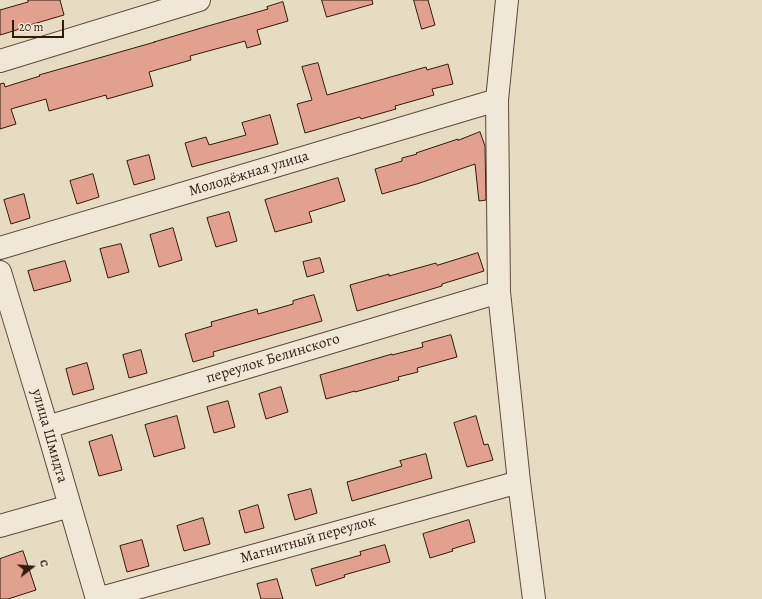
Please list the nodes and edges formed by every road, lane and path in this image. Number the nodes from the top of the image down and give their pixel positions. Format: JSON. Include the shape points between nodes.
{"nodes":[{"id":1,"x":199,"y":0,"type":"edge"},
{"id":2,"x":507,"y":0,"type":"edge"},
{"id":3,"x":0,"y":60,"type":"edge"},
{"id":4,"x":497,"y":100,"type":"junction"},
{"id":5,"x":0,"y":248,"type":"edge"},
{"id":6,"x":0,"y":272,"type":"edge"},
{"id":7,"x":499,"y":292,"type":"junction"},
{"id":8,"x":47,"y":427,"type":"junction"},
{"id":9,"x":519,"y":482,"type":"junction"},
{"id":10,"x":70,"y":506,"type":"junction"},
{"id":11,"x":0,"y":526,"type":"edge"},
{"id":12,"x":97,"y":599,"type":"edge"},
{"id":13,"x":534,"y":599,"type":"edge"}],
"edges":[{"from":1,"to":3,"type":"street"},
{"from":2,"to":4,"type":"street"},
{"from":4,"to":5,"type":"street","name":"Молодёжная улица"},
{"from":4,"to":7,"type":"street"},
{"from":6,"to":8,"type":"street","name":"улица Шмидта"},
{"from":7,"to":8,"type":"street","name":"переулок Белинского"},
{"from":7,"to":9,"type":"street"},
{"from":8,"to":10,"type":"street","name":"улица Шмидта"},
{"from":9,"to":12,"type":"street","name":"Магнитный переулок"},
{"from":9,"to":13,"type":"street"},
{"from":10,"to":11,"type":"street"},
{"from":10,"to":12,"type":"street","name":"улица Шмидта"}]}
